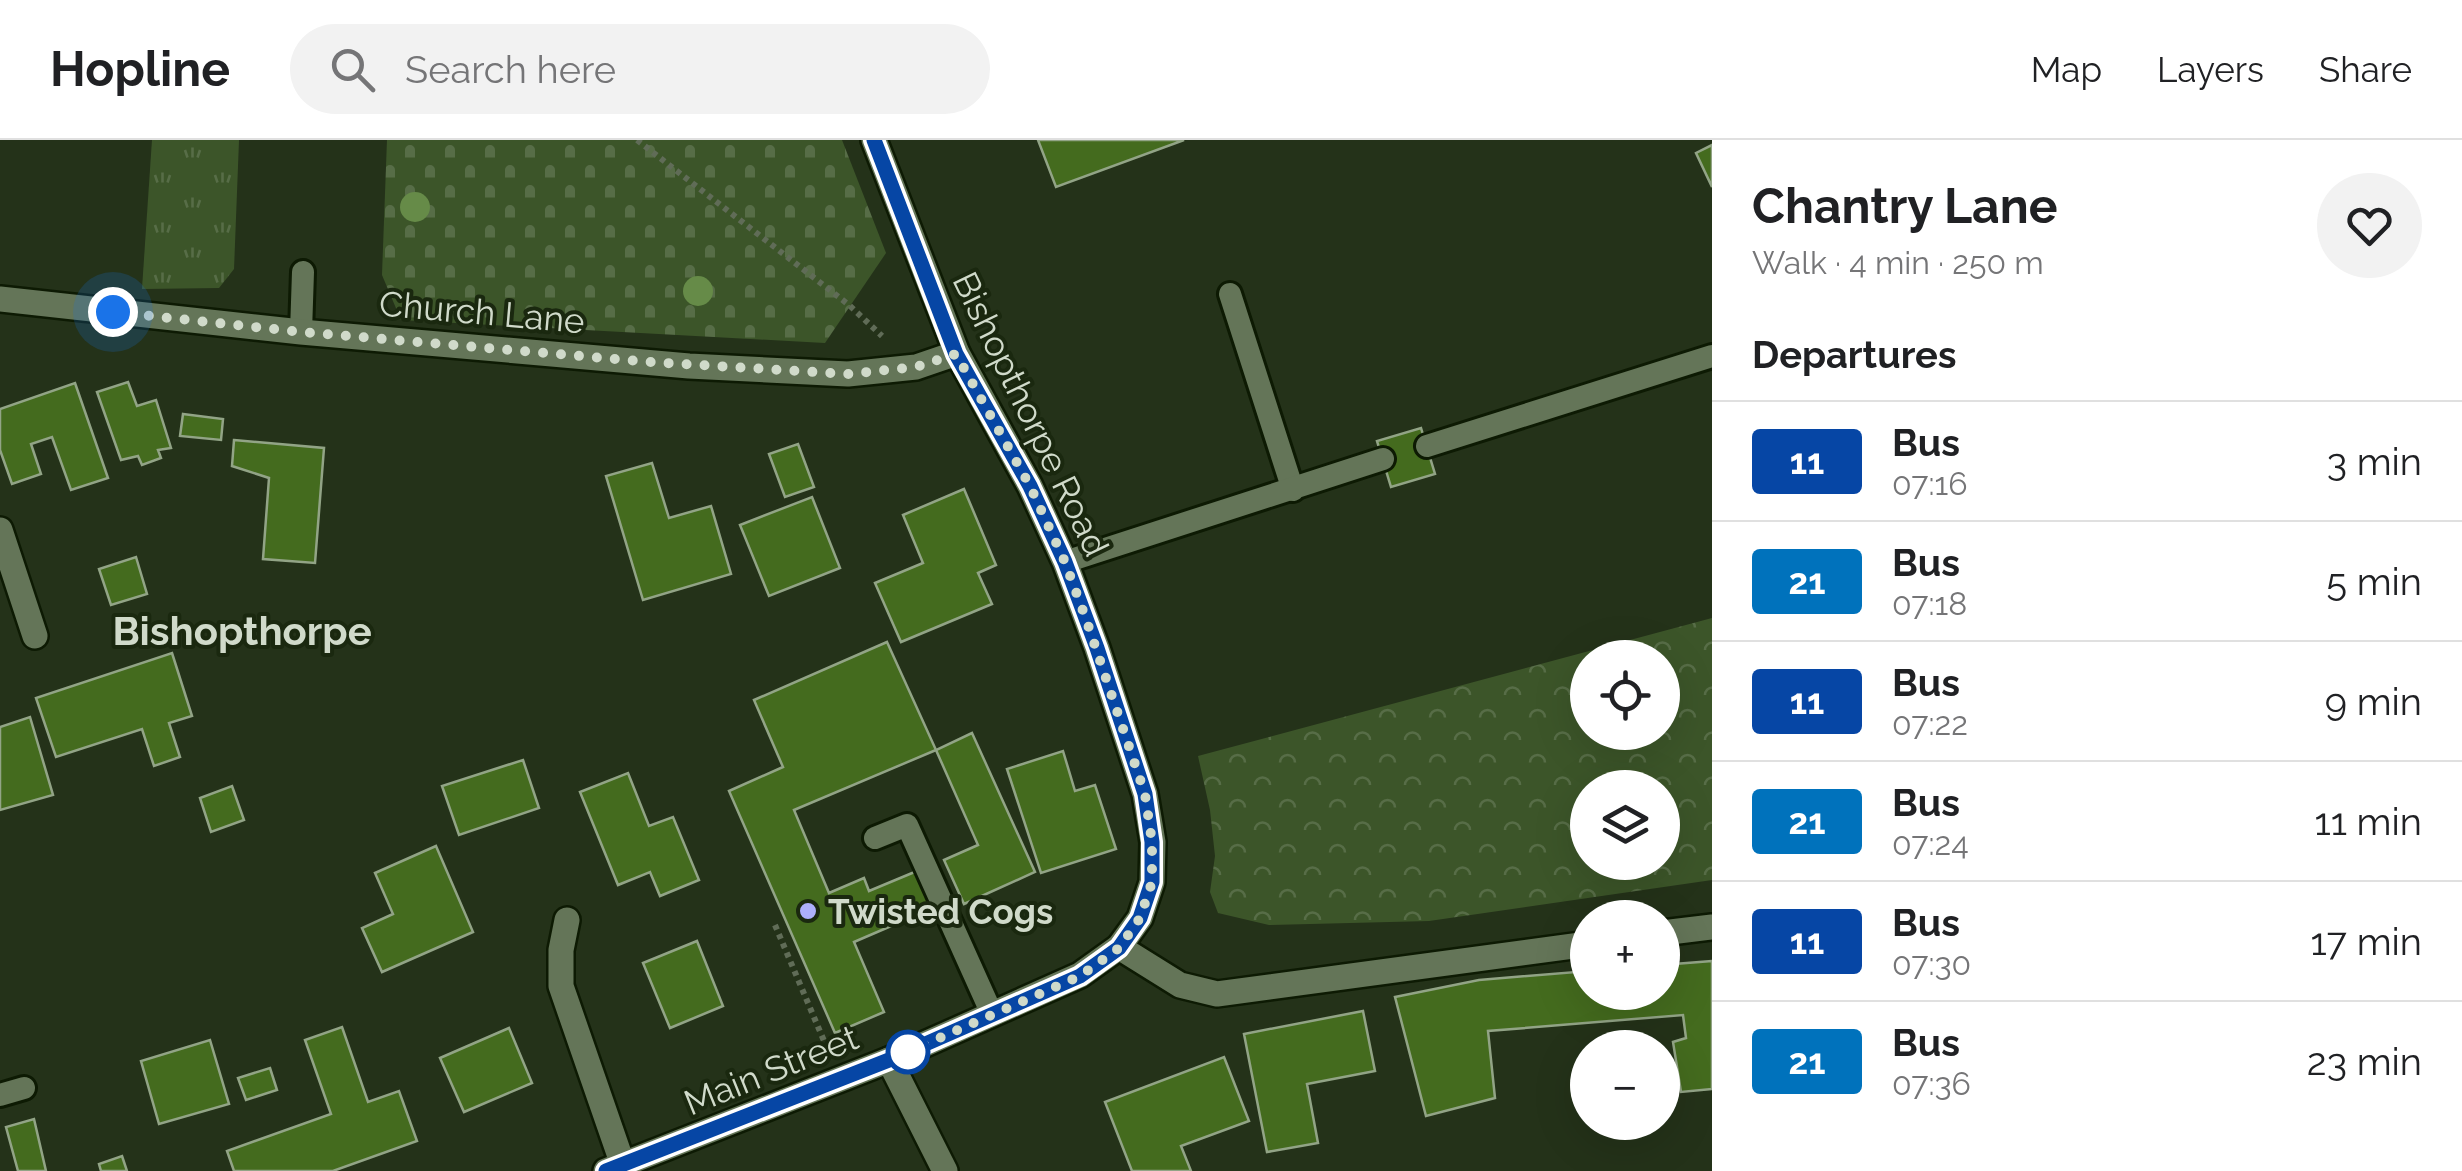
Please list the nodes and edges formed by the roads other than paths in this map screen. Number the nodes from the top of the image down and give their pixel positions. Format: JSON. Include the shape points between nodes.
{"nodes":[{"id":1,"x":874,"y":140,"type":"edge"},
{"id":2,"x":303,"y":272,"type":"dead end"},
{"id":3,"x":1230,"y":294,"type":"dead end"},
{"id":4,"x":0,"y":300,"type":"edge"},
{"id":5,"x":302,"y":332,"type":"junction"},
{"id":6,"x":956,"y":354,"type":"junction"},
{"id":7,"x":1712,"y":356,"type":"edge"},
{"id":8,"x":1427,"y":446,"type":"dead end"},
{"id":9,"x":1383,"y":460,"type":"dead end"},
{"id":10,"x":1293,"y":490,"type":"junction"},
{"id":11,"x":0,"y":530,"type":"edge"},
{"id":12,"x":1065,"y":562,"type":"junction"},
{"id":13,"x":35,"y":636,"type":"dead end"},
{"id":14,"x":875,"y":838,"type":"dead end"},
{"id":15,"x":567,"y":920,"type":"dead end"},
{"id":16,"x":1712,"y":927,"type":"edge"},
{"id":17,"x":1680,"y":931,"type":"edge"},
{"id":18,"x":1570,"y":946,"type":"edge"},
{"id":19,"x":1119,"y":948,"type":"junction"},
{"id":20,"x":992,"y":1014,"type":"junction"},
{"id":21,"x":889,"y":1060,"type":"junction"},
{"id":22,"x":24,"y":1088,"type":"dead end"},
{"id":23,"x":0,"y":1095,"type":"edge"},
{"id":24,"x":615,"y":1168,"type":"edge"},
{"id":25,"x":945,"y":1171,"type":"edge"}],
"edges":[{"from":1,"to":6,"type":"street","name":"Bishopthorpe Road"},
{"from":2,"to":5,"type":"lane"},
{"from":3,"to":10,"type":"lane"},
{"from":4,"to":5,"type":"street","name":"Church Lane"},
{"from":5,"to":6,"type":"street","name":"Church Lane","via":[[848,374],[916,367]]},
{"from":6,"to":12,"type":"street","name":"Bishopthorpe Road"},
{"from":7,"to":8,"type":"lane"},
{"from":9,"to":10,"type":"lane"},
{"from":10,"to":12,"type":"lane"},
{"from":11,"to":13,"type":"street"},
{"from":12,"to":19,"type":"street","name":"Bishopthorpe Road","via":[[1145,794],[1152,842],[1152,882],[1140,918]]},
{"from":14,"to":20,"type":"lane","via":[[906,825]]},
{"from":15,"to":24,"type":"street","via":[[561,986]]},
{"from":16,"to":17,"type":"street"},
{"from":18,"to":19,"type":"street","via":[[1217,994],[1180,985]]},
{"from":19,"to":20,"type":"street","name":"Main Street","via":[[1080,976]]},
{"from":20,"to":21,"type":"street","name":"Main Street"},
{"from":21,"to":24,"type":"street","name":"Main Street"},
{"from":21,"to":25,"type":"street"},
{"from":22,"to":23,"type":"lane"}]}
